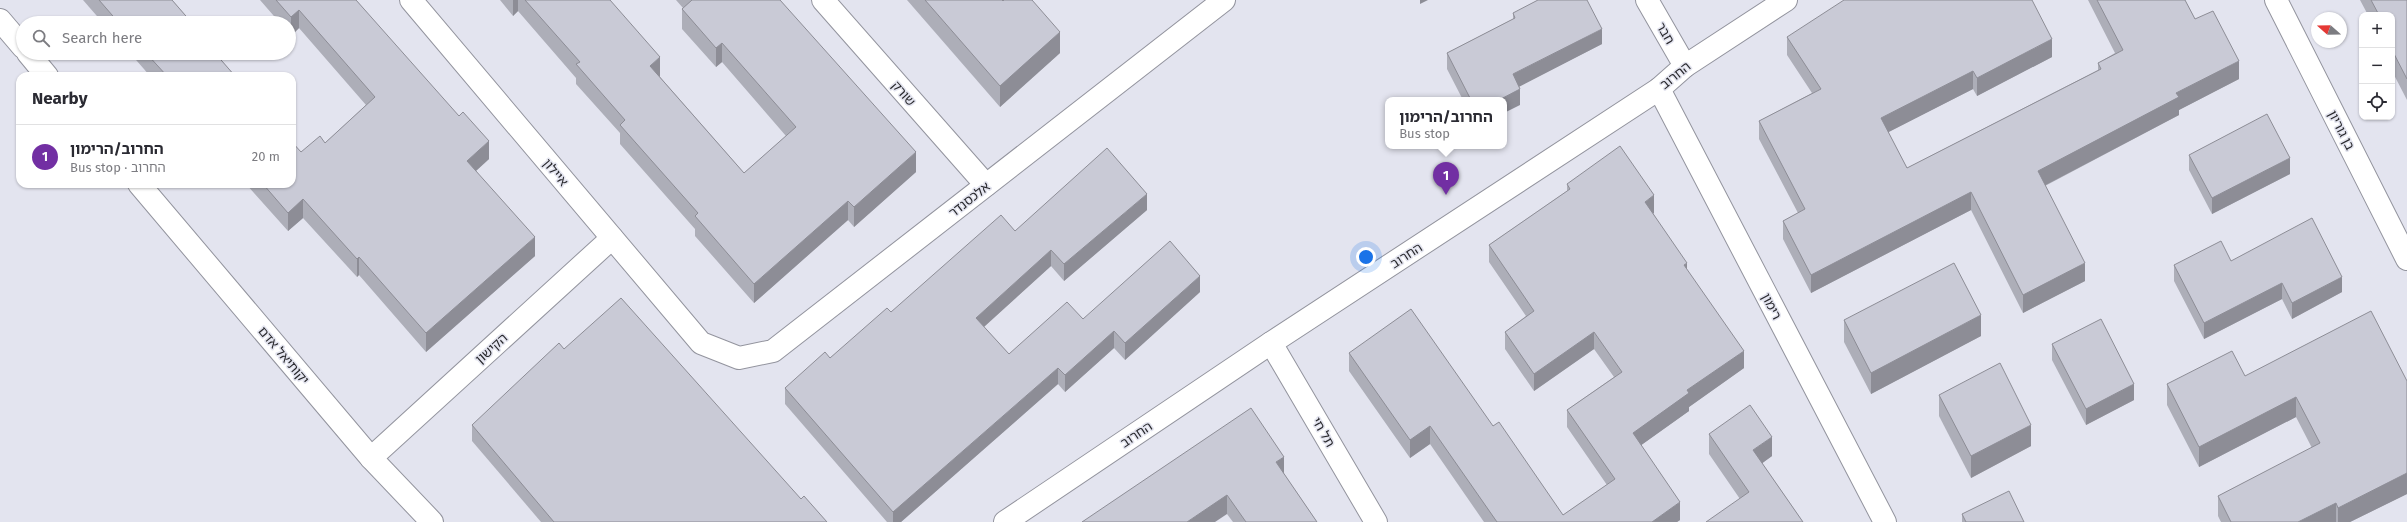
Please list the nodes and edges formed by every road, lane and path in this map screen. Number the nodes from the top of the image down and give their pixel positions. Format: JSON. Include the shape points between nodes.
{"nodes":[{"id":1,"x":411,"y":0,"type":"edge"},
{"id":2,"x":823,"y":0,"type":"edge"},
{"id":3,"x":1224,"y":0,"type":"edge"},
{"id":4,"x":1647,"y":0,"type":"edge"},
{"id":5,"x":1786,"y":0,"type":"edge"},
{"id":6,"x":2276,"y":0,"type":"edge"},
{"id":7,"x":0,"y":20,"type":"edge"},
{"id":8,"x":16,"y":39,"type":"edge"},
{"id":9,"x":34,"y":60,"type":"edge"},
{"id":10,"x":1685,"y":66,"type":"junction"},
{"id":11,"x":44,"y":72,"type":"edge"},
{"id":12,"x":1659,"y":89,"type":"junction"},
{"id":13,"x":986,"y":185,"type":"junction"},
{"id":14,"x":142,"y":188,"type":"edge"},
{"id":15,"x":612,"y":238,"type":"junction"},
{"id":16,"x":2407,"y":260,"type":"edge"},
{"id":17,"x":701,"y":343,"type":"joint"},
{"id":18,"x":1271,"y":343,"type":"junction"},
{"id":19,"x":371,"y":458,"type":"junction"},
{"id":20,"x":432,"y":522,"type":"edge"},
{"id":21,"x":1005,"y":522,"type":"edge"},
{"id":22,"x":1376,"y":522,"type":"edge"},
{"id":23,"x":1885,"y":522,"type":"edge"}],
"edges":[{"from":1,"to":15,"type":"street","name":"איילון"},
{"from":2,"to":13,"type":"street","name":"שורק"},
{"from":3,"to":13,"type":"street","name":"אלכסנדר"},
{"from":4,"to":10,"type":"street","name":"חבר"},
{"from":5,"to":10,"type":"street","name":"החרוב"},
{"from":6,"to":16,"type":"street","name":"בן גוריון"},
{"from":7,"to":8,"type":"street"},
{"from":9,"to":11,"type":"street"},
{"from":10,"to":12,"type":"street","name":"החרוב"},
{"from":12,"to":18,"type":"street","name":"החרוב"},
{"from":12,"to":23,"type":"street","name":"רימון"},
{"from":13,"to":17,"type":"street","name":"אלכסנדר","via":[[772,351],[739,358]]},
{"from":14,"to":19,"type":"street","name":"יקותיאל אדם"},
{"from":15,"to":17,"type":"street","name":"איילון"},
{"from":15,"to":19,"type":"street","name":"הקישון"},
{"from":18,"to":21,"type":"street","name":"החרוב"},
{"from":18,"to":22,"type":"street","name":"תל חי"},
{"from":19,"to":20,"type":"street","name":"יקותיאל אדם"}]}
